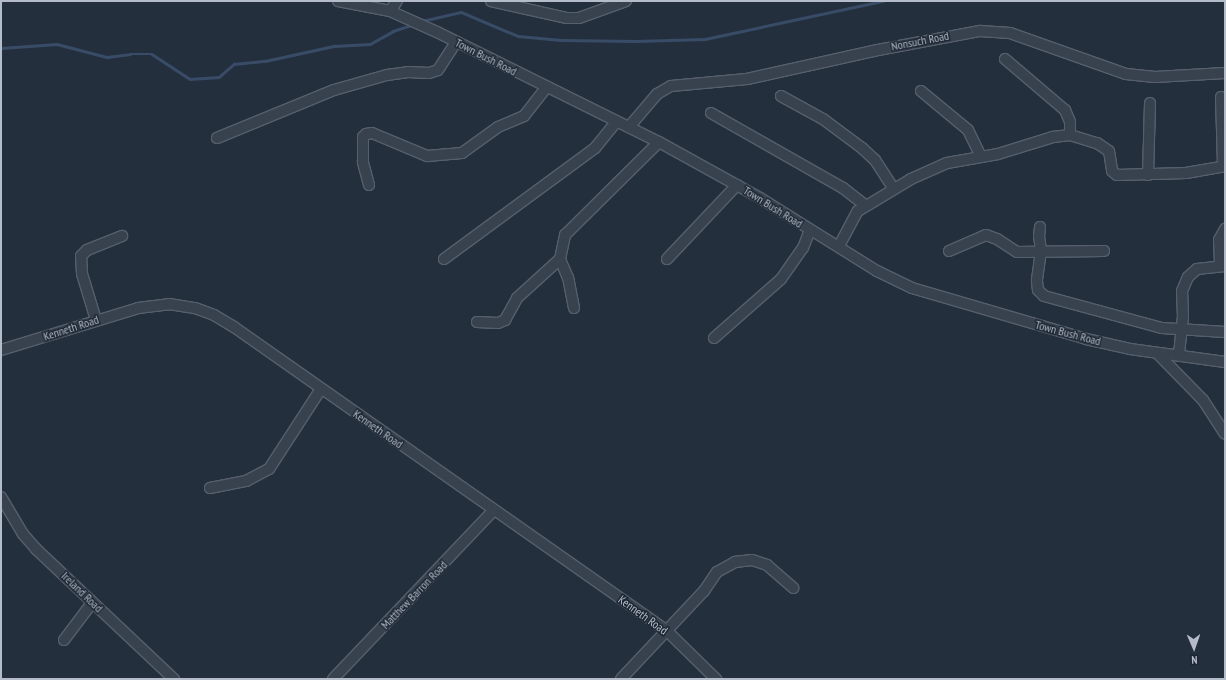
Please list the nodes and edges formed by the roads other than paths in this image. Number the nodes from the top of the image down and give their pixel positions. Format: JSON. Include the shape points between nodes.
{"nodes":[{"id":1,"x":338,"y":1,"type":"edge"},
{"id":2,"x":397,"y":1,"type":"edge"},
{"id":3,"x":491,"y":1,"type":"edge"},
{"id":4,"x":626,"y":1,"type":"edge"},
{"id":5,"x":390,"y":11,"type":"junction"},
{"id":6,"x":456,"y":42,"type":"junction"},
{"id":7,"x":1005,"y":59,"type":"dead end"},
{"id":8,"x":1225,"y":73,"type":"edge"},
{"id":9,"x":547,"y":87,"type":"junction"},
{"id":10,"x":921,"y":91,"type":"dead end"},
{"id":11,"x":781,"y":96,"type":"dead end"},
{"id":12,"x":1221,"y":97,"type":"dead end"},
{"id":13,"x":1150,"y":104,"type":"dead end"},
{"id":14,"x":711,"y":113,"type":"dead end"},
{"id":15,"x":616,"y":122,"type":"junction"},
{"id":16,"x":629,"y":127,"type":"junction"},
{"id":17,"x":1070,"y":135,"type":"junction"},
{"id":18,"x":217,"y":138,"type":"dead end"},
{"id":19,"x":659,"y":142,"type":"junction"},
{"id":20,"x":980,"y":155,"type":"junction"},
{"id":21,"x":1224,"y":165,"type":"edge"},
{"id":22,"x":1148,"y":175,"type":"junction"},
{"id":23,"x":369,"y":185,"type":"dead end"},
{"id":24,"x":737,"y":185,"type":"junction"},
{"id":25,"x":893,"y":188,"type":"junction"},
{"id":26,"x":865,"y":205,"type":"junction"},
{"id":27,"x":1040,"y":227,"type":"dead end"},
{"id":28,"x":1225,"y":229,"type":"edge"},
{"id":29,"x":810,"y":230,"type":"junction"},
{"id":30,"x":122,"y":236,"type":"dead end"},
{"id":31,"x":840,"y":246,"type":"junction"},
{"id":32,"x":949,"y":251,"type":"dead end"},
{"id":33,"x":1041,"y":251,"type":"junction"},
{"id":34,"x":1104,"y":251,"type":"dead end"},
{"id":35,"x":444,"y":259,"type":"dead end"},
{"id":36,"x":560,"y":259,"type":"junction"},
{"id":37,"x":667,"y":259,"type":"dead end"},
{"id":38,"x":1223,"y":265,"type":"edge"},
{"id":39,"x":574,"y":308,"type":"dead end"},
{"id":40,"x":96,"y":320,"type":"junction"},
{"id":41,"x":477,"y":322,"type":"dead end"},
{"id":42,"x":1182,"y":330,"type":"junction"},
{"id":43,"x":1225,"y":332,"type":"edge"},
{"id":44,"x":714,"y":338,"type":"dead end"},
{"id":45,"x":1,"y":350,"type":"edge"},
{"id":46,"x":1157,"y":353,"type":"junction"},
{"id":47,"x":1180,"y":354,"type":"junction"},
{"id":48,"x":1225,"y":362,"type":"edge"},
{"id":49,"x":321,"y":388,"type":"junction"},
{"id":50,"x":1225,"y":434,"type":"edge"},
{"id":51,"x":210,"y":488,"type":"dead end"},
{"id":52,"x":1,"y":497,"type":"edge"},
{"id":53,"x":494,"y":510,"type":"junction"},
{"id":54,"x":793,"y":588,"type":"dead end"},
{"id":55,"x":92,"y":603,"type":"junction"},
{"id":56,"x":667,"y":631,"type":"junction"},
{"id":57,"x":64,"y":640,"type":"dead end"},
{"id":58,"x":174,"y":679,"type":"edge"},
{"id":59,"x":334,"y":679,"type":"edge"},
{"id":60,"x":621,"y":679,"type":"edge"},
{"id":61,"x":716,"y":679,"type":"edge"}],
"edges":[{"from":1,"to":5,"type":"street","name":"Town Bush Road"},
{"from":2,"to":5,"type":"street"},
{"from":3,"to":4,"type":"street","via":[[567,18],[579,18]]},
{"from":5,"to":6,"type":"street","name":"Town Bush Road"},
{"from":6,"to":9,"type":"street","name":"Town Bush Road"},
{"from":6,"to":18,"type":"street","via":[[438,70],[429,74],[408,72],[387,75],[334,90]]},
{"from":7,"to":17,"type":"street","via":[[1065,110]]},
{"from":8,"to":16,"type":"street","name":"Nonsuch Road","via":[[1155,77],[1126,74],[1010,33],[980,31],[747,78],[671,86],[657,94]]},
{"from":9,"to":15,"type":"street","name":"Town Bush Road"},
{"from":9,"to":23,"type":"street","via":[[524,116],[498,127],[462,153],[427,156],[372,133],[366,134],[363,137],[363,162]]},
{"from":10,"to":20,"type":"street","via":[[968,130]]},
{"from":11,"to":25,"type":"street","via":[[823,119],[862,148],[875,160]]},
{"from":12,"to":21,"type":"street"},
{"from":13,"to":22,"type":"street"},
{"from":14,"to":26,"type":"street","via":[[843,188]]},
{"from":15,"to":16,"type":"street","name":"Town Bush Road"},
{"from":15,"to":35,"type":"street","via":[[594,148]]},
{"from":16,"to":19,"type":"street","name":"Town Bush Road"},
{"from":17,"to":20,"type":"street","via":[[1053,137],[998,154]]},
{"from":17,"to":22,"type":"street","via":[[1097,143],[1109,151],[1112,171],[1117,175]]},
{"from":19,"to":24,"type":"street","name":"Town Bush Road"},
{"from":19,"to":36,"type":"street","via":[[572,225],[565,235]]},
{"from":20,"to":25,"type":"street","via":[[947,163]]},
{"from":21,"to":22,"type":"street","via":[[1186,173]]},
{"from":24,"to":29,"type":"street","name":"Town Bush Road"},
{"from":24,"to":37,"type":"street"},
{"from":25,"to":26,"type":"street"},
{"from":26,"to":31,"type":"street","via":[[858,211]]},
{"from":27,"to":33,"type":"street"},
{"from":28,"to":38,"type":"street","via":[[1219,240]]},
{"from":29,"to":31,"type":"street","name":"Town Bush Road"},
{"from":29,"to":44,"type":"street","via":[[803,248],[781,279]]},
{"from":30,"to":40,"type":"street","via":[[87,250],[81,256],[82,274]]},
{"from":31,"to":46,"type":"street","name":"Town Bush Road","via":[[877,271],[926,293],[1086,339]]},
{"from":32,"to":33,"type":"street","via":[[986,236],[997,239],[1017,252]]},
{"from":33,"to":34,"type":"street"},
{"from":33,"to":42,"type":"street","via":[[1037,281],[1038,290],[1044,296],[1138,323]]},
{"from":36,"to":39,"type":"street","via":[[568,278]]},
{"from":36,"to":41,"type":"street","via":[[517,298],[505,320]]},
{"from":38,"to":42,"type":"street","via":[[1197,269],[1188,277],[1182,291]]},
{"from":40,"to":45,"type":"street","name":"Kenneth Road"},
{"from":40,"to":49,"type":"street","name":"Kenneth Road","via":[[138,308],[169,304],[195,308],[234,327]]},
{"from":42,"to":43,"type":"street"},
{"from":42,"to":47,"type":"street"},
{"from":46,"to":47,"type":"street","name":"Town Bush Road"},
{"from":46,"to":50,"type":"street","via":[[1203,400]]},
{"from":47,"to":48,"type":"street","name":"Town Bush Road"},
{"from":49,"to":51,"type":"street","via":[[269,469],[246,481]]},
{"from":49,"to":53,"type":"street","name":"Kenneth Road"},
{"from":52,"to":55,"type":"street","name":"Ireland Road","via":[[23,534]]},
{"from":53,"to":56,"type":"street","name":"Kenneth Road"},
{"from":53,"to":59,"type":"street","name":"Matthew Barron Road"},
{"from":54,"to":56,"type":"street","via":[[766,565],[752,560],[735,562],[717,572]]},
{"from":55,"to":57,"type":"street"},
{"from":55,"to":58,"type":"street","name":"Ireland Road"},
{"from":56,"to":60,"type":"street"},
{"from":56,"to":61,"type":"street","name":"Kenneth Road"}]}
